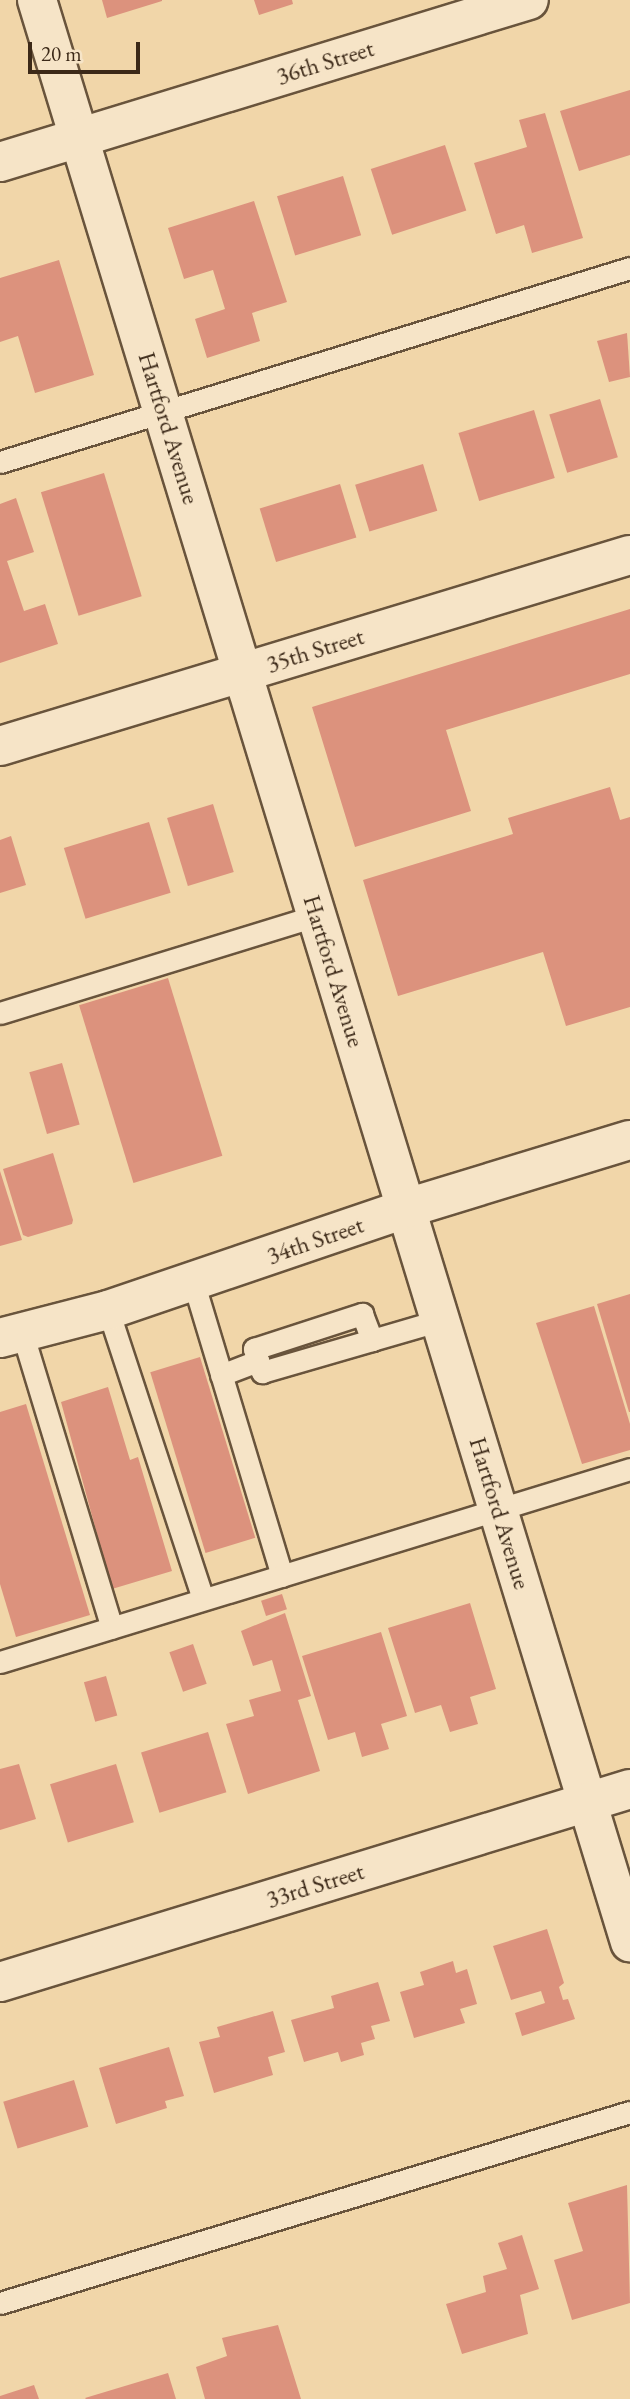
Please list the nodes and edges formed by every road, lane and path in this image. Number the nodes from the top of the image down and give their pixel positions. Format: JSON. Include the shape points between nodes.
{"nodes":[{"id":1,"x":37,"y":0,"type":"edge"},
{"id":2,"x":529,"y":0,"type":"edge"},
{"id":3,"x":79,"y":138,"type":"junction"},
{"id":4,"x":0,"y":162,"type":"edge"},
{"id":5,"x":630,"y":268,"type":"edge"},
{"id":6,"x":164,"y":414,"type":"junction"},
{"id":7,"x":0,"y":462,"type":"edge"},
{"id":8,"x":630,"y":555,"type":"edge"},
{"id":9,"x":244,"y":672,"type":"junction"},
{"id":10,"x":0,"y":746,"type":"edge"},
{"id":11,"x":318,"y":915,"type":"junction"},
{"id":12,"x":0,"y":1013,"type":"edge"},
{"id":13,"x":630,"y":1140,"type":"edge"},
{"id":14,"x":407,"y":1208,"type":"junction"},
{"id":15,"x":193,"y":1282,"type":"junction"},
{"id":16,"x":108,"y":1310,"type":"junction"},
{"id":17,"x":441,"y":1320,"type":"junction"},
{"id":18,"x":11,"y":1335,"type":"edge"},
{"id":19,"x":220,"y":1375,"type":"junction"},
{"id":20,"x":630,"y":1469,"type":"edge"},
{"id":21,"x":499,"y":1510,"type":"junction"},
{"id":22,"x":282,"y":1576,"type":"junction"},
{"id":23,"x":203,"y":1599,"type":"junction"},
{"id":24,"x":112,"y":1628,"type":"junction"},
{"id":25,"x":0,"y":1662,"type":"edge"},
{"id":26,"x":630,"y":1789,"type":"edge"},
{"id":27,"x":588,"y":1802,"type":"junction"},
{"id":28,"x":630,"y":1942,"type":"edge"},
{"id":29,"x":0,"y":1982,"type":"edge"},
{"id":30,"x":630,"y":2112,"type":"edge"},
{"id":31,"x":0,"y":2303,"type":"edge"}],
"edges":[{"from":1,"to":3,"type":"street","name":"Hartford Avenue"},
{"from":2,"to":3,"type":"street","name":"36th Street"},
{"from":3,"to":4,"type":"street","name":"36th Street"},
{"from":3,"to":6,"type":"street","name":"Hartford Avenue"},
{"from":5,"to":6,"type":"lane"},
{"from":6,"to":7,"type":"lane"},
{"from":6,"to":9,"type":"street","name":"Hartford Avenue"},
{"from":8,"to":9,"type":"street","name":"35th Street"},
{"from":9,"to":10,"type":"street","name":"35th Street"},
{"from":9,"to":11,"type":"street","name":"Hartford Avenue"},
{"from":11,"to":12,"type":"lane"},
{"from":11,"to":14,"type":"street","name":"Hartford Avenue"},
{"from":13,"to":14,"type":"street","name":"34th Street"},
{"from":14,"to":15,"type":"street","name":"34th Street"},
{"from":14,"to":17,"type":"street","name":"Hartford Avenue"},
{"from":15,"to":16,"type":"street","name":"34th Street"},
{"from":15,"to":19,"type":"lane"},
{"from":16,"to":18,"type":"street","name":"34th Street"},
{"from":16,"to":23,"type":"lane"},
{"from":17,"to":19,"type":"lane","via":[[373,1340],[362,1314],[254,1349],[258,1361]]},
{"from":17,"to":21,"type":"street","name":"Hartford Avenue"},
{"from":18,"to":24,"type":"lane"},
{"from":19,"to":22,"type":"lane"},
{"from":20,"to":21,"type":"lane"},
{"from":21,"to":22,"type":"lane"},
{"from":21,"to":27,"type":"street","name":"Hartford Avenue"},
{"from":22,"to":23,"type":"lane"},
{"from":23,"to":24,"type":"lane"},
{"from":24,"to":25,"type":"lane"},
{"from":26,"to":27,"type":"street","name":"33rd Street"},
{"from":27,"to":28,"type":"street","name":"Hartford Avenue"},
{"from":27,"to":29,"type":"street","name":"33rd Street"},
{"from":30,"to":31,"type":"lane"}]}
